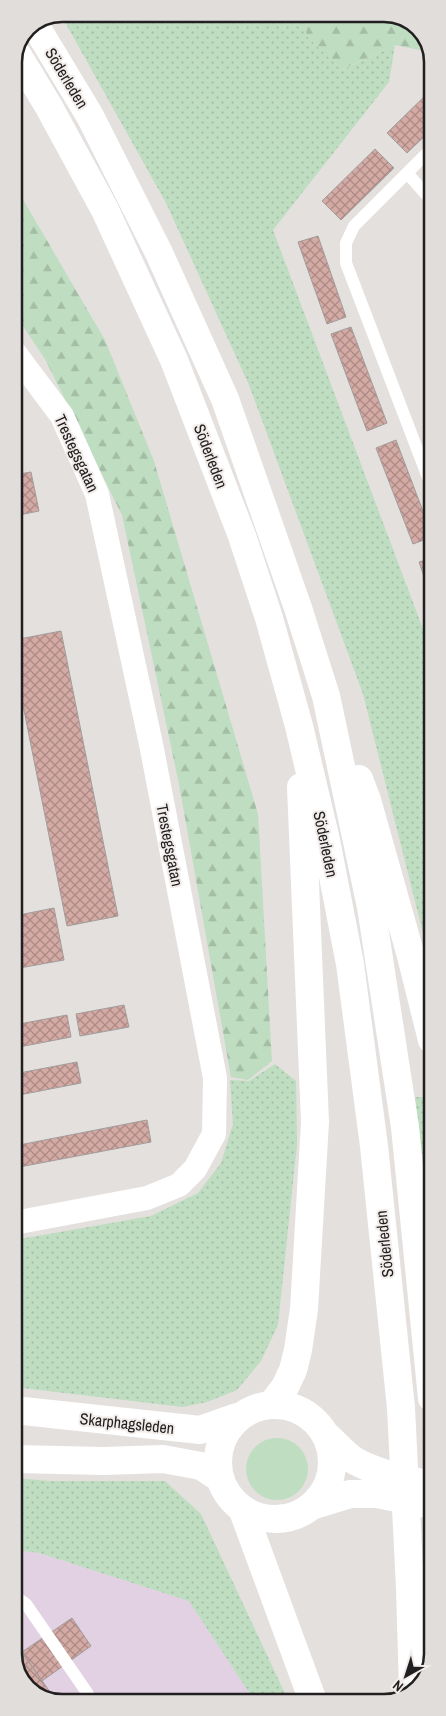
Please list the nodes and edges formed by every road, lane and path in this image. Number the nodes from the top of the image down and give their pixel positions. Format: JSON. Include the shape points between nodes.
{"nodes":[{"id":1,"x":38,"y":30,"type":"edge"},
{"id":2,"x":22,"y":62,"type":"edge"},
{"id":3,"x":424,"y":156,"type":"edge"},
{"id":4,"x":407,"y":173,"type":"junction"},
{"id":5,"x":424,"y":191,"type":"edge"},
{"id":6,"x":22,"y":363,"type":"edge"},
{"id":7,"x":424,"y":467,"type":"edge"},
{"id":8,"x":326,"y":696,"type":"junction"},
{"id":9,"x":299,"y":726,"type":"junction"},
{"id":10,"x":424,"y":1008,"type":"edge"},
{"id":11,"x":22,"y":1221,"type":"edge"},
{"id":12,"x":424,"y":1318,"type":"edge"},
{"id":13,"x":272,"y":1404,"type":"junction"},
{"id":14,"x":22,"y":1411,"type":"edge"},
{"id":15,"x":237,"y":1418,"type":"junction"},
{"id":16,"x":326,"y":1435,"type":"junction"},
{"id":17,"x":22,"y":1459,"type":"edge"},
{"id":18,"x":218,"y":1477,"type":"junction"},
{"id":19,"x":424,"y":1483,"type":"edge"},
{"id":20,"x":424,"y":1503,"type":"edge"},
{"id":21,"x":314,"y":1506,"type":"junction"},
{"id":22,"x":243,"y":1511,"type":"junction"},
{"id":23,"x":22,"y":1601,"type":"edge"},
{"id":24,"x":413,"y":1681,"type":"edge"},
{"id":25,"x":87,"y":1693,"type":"edge"},
{"id":26,"x":310,"y":1694,"type":"edge"}],
"edges":[{"from":1,"to":8,"type":"main road","name":"Söderleden","via":[[90,116],[159,253],[225,399]]},
{"from":2,"to":9,"type":"main road","name":"Söderleden","via":[[105,210],[174,360],[242,536]]},
{"from":3,"to":4,"type":"lane"},
{"from":4,"to":5,"type":"lane"},
{"from":4,"to":7,"type":"lane","via":[[354,226],[346,243],[346,264]]},
{"from":6,"to":11,"type":"street","name":"Trestegsgatan","via":[[62,416],[97,494],[151,744],[215,1078],[214,1134],[195,1169],[179,1185],[147,1198]]},
{"from":8,"to":10,"type":"main road","via":[[367,800]]},
{"from":8,"to":12,"type":"main road","name":"Söderleden","via":[[372,907],[405,1127]]},
{"from":9,"to":13,"type":"main road","via":[[315,1122],[304,1309],[298,1350],[285,1387]]},
{"from":9,"to":24,"type":"main road","name":"Söderleden","via":[[326,840],[350,964],[374,1146],[401,1408]]},
{"from":13,"to":15,"type":"main road","via":[[251,1409]]},
{"from":13,"to":16,"type":"main road","via":[[290,1406],[309,1416]]},
{"from":14,"to":15,"type":"main road","name":"Skarphagsleden","via":[[200,1430]]},
{"from":15,"to":18,"type":"main road","via":[[223,1434],[217,1454]]},
{"from":16,"to":19,"type":"main road","via":[[354,1460],[393,1476]]},
{"from":16,"to":21,"type":"main road","via":[[332,1454],[332,1475]]},
{"from":17,"to":18,"type":"main road","name":"Skarphagsleden","via":[[164,1459],[202,1466]]},
{"from":18,"to":22,"type":"main road"},
{"from":20,"to":21,"type":"main road","via":[[377,1494],[350,1494]]},
{"from":21,"to":22,"type":"main road","via":[[300,1515],[273,1520]]},
{"from":22,"to":26,"type":"main road"},
{"from":23,"to":25,"type":"lane"}]}
